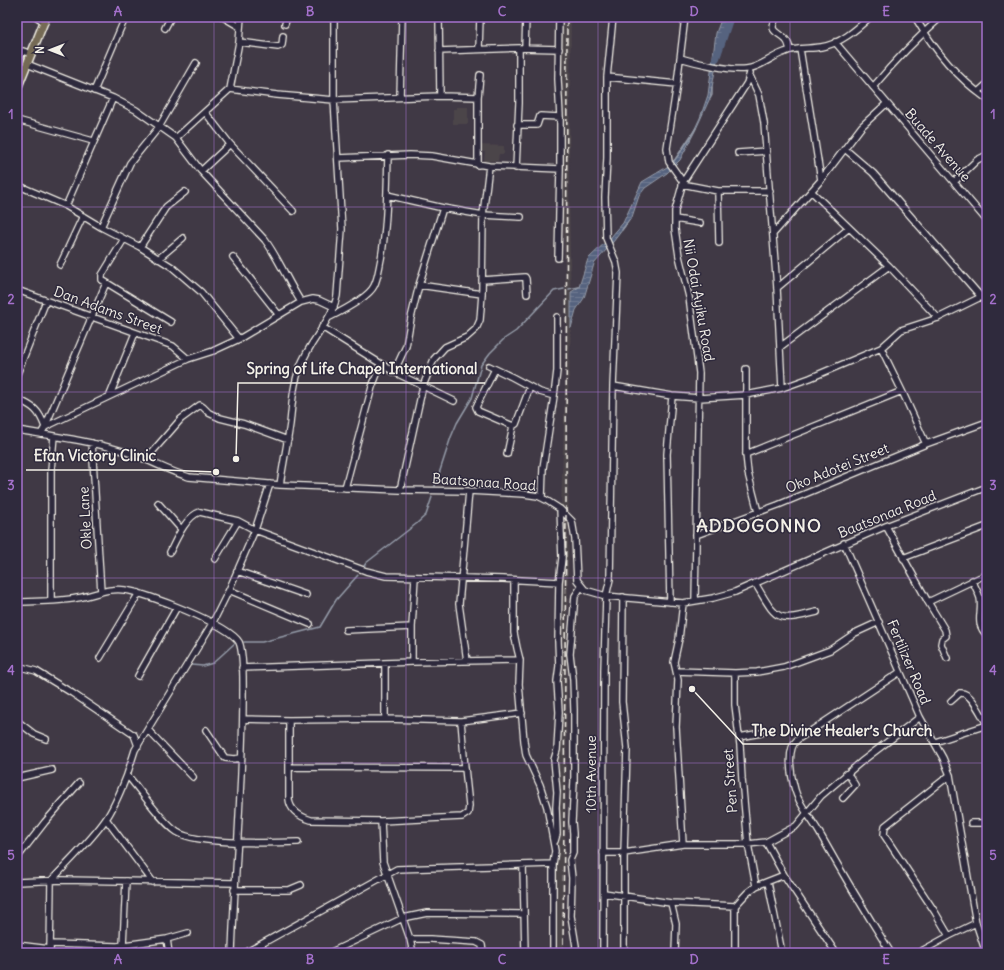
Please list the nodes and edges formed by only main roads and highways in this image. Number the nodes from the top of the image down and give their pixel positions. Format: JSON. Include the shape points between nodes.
{"nodes":[{"id":1,"x":46,"y":19,"type":"edge"},
{"id":2,"x":17,"y":89,"type":"edge"}],
"edges":[{"from":1,"to":2,"type":"main road"}]}
